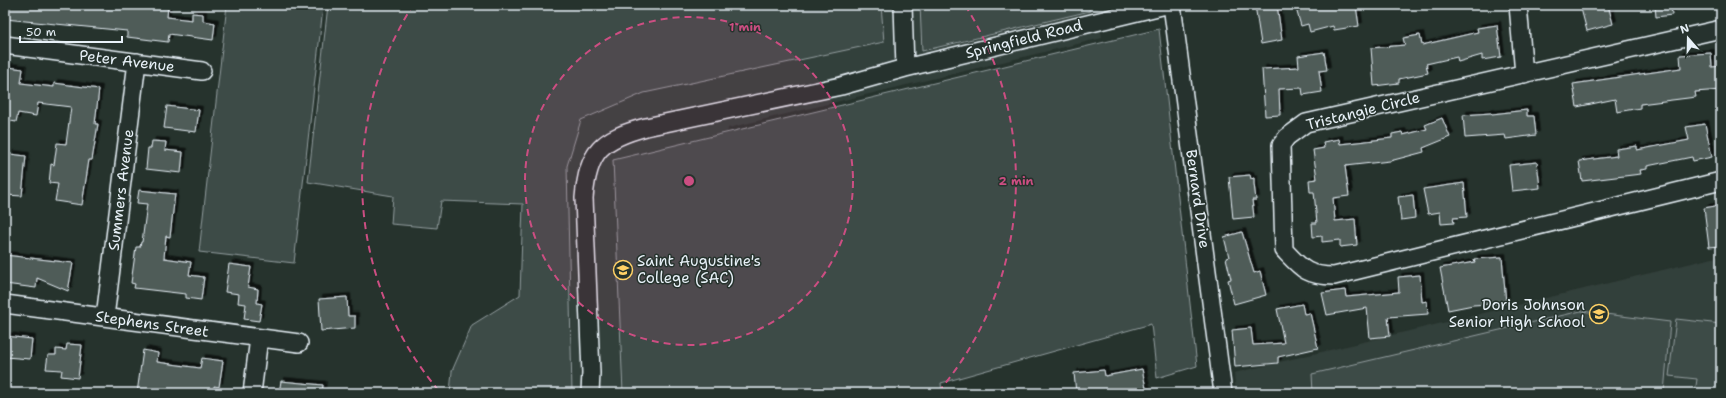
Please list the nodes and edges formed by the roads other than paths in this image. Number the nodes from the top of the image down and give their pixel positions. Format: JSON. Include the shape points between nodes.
{"nodes":[{"id":1,"x":903,"y":5,"type":"edge"},
{"id":2,"x":1518,"y":5,"type":"edge"},
{"id":3,"x":1162,"y":6,"type":"edge"},
{"id":4,"x":1721,"y":29,"type":"edge"},
{"id":5,"x":5,"y":45,"type":"edge"},
{"id":6,"x":137,"y":62,"type":"junction"},
{"id":7,"x":905,"y":68,"type":"junction"},
{"id":8,"x":202,"y":71,"type":"dead end"},
{"id":9,"x":1524,"y":74,"type":"junction"},
{"id":10,"x":1721,"y":181,"type":"edge"},
{"id":11,"x":5,"y":304,"type":"edge"},
{"id":12,"x":105,"y":317,"type":"junction"},
{"id":13,"x":259,"y":338,"type":"junction"},
{"id":14,"x":299,"y":343,"type":"dead end"},
{"id":15,"x":252,"y":393,"type":"edge"},
{"id":16,"x":590,"y":393,"type":"edge"},
{"id":17,"x":1224,"y":393,"type":"edge"}],
"edges":[{"from":1,"to":7,"type":"street"},
{"from":2,"to":9,"type":"street"},
{"from":3,"to":7,"type":"street","name":"Springfield Road"},
{"from":3,"to":17,"type":"street","name":"Bernard Drive"},
{"from":4,"to":9,"type":"street","name":"Tristangie Circle"},
{"from":5,"to":6,"type":"street","name":"Peter Avenue"},
{"from":6,"to":8,"type":"street","name":"Peter Avenue"},
{"from":6,"to":12,"type":"street","name":"Summers Avenue"},
{"from":7,"to":16,"type":"street","name":"Springfield Road","via":[[841,86],[640,129],[611,139],[598,150],[590,164],[584,198]]},
{"from":9,"to":10,"type":"street","name":"Tristangie Circle","via":[[1306,122],[1296,129],[1281,145],[1284,250],[1304,270],[1318,276],[1334,276]]},
{"from":11,"to":12,"type":"street","name":"Stephens Street"},
{"from":12,"to":13,"type":"street","name":"Stephens Street"},
{"from":13,"to":14,"type":"street","name":"Stephens Street"},
{"from":13,"to":15,"type":"street"}]}
